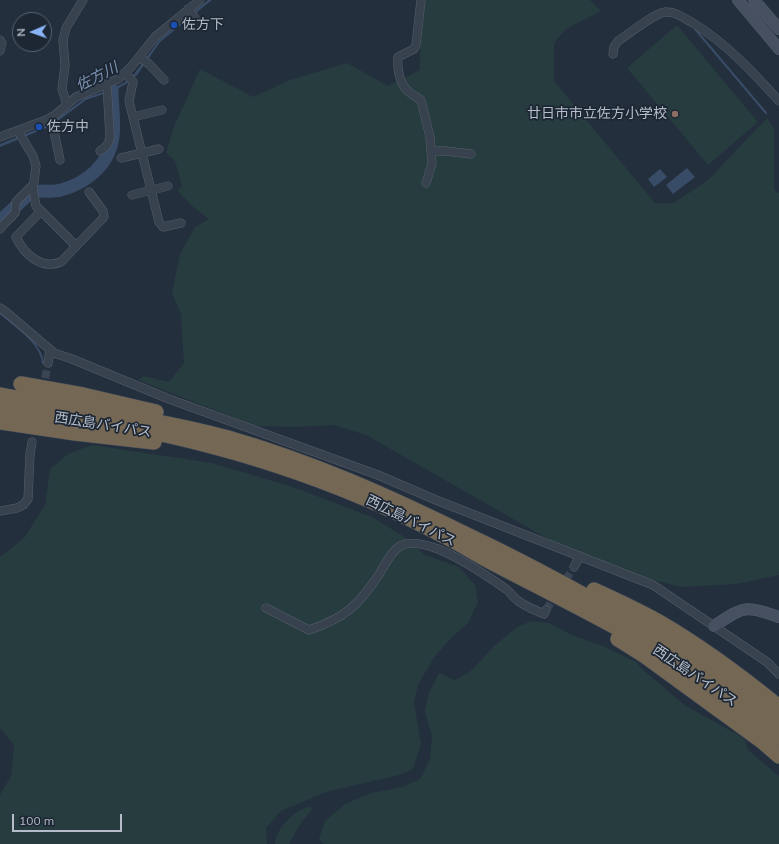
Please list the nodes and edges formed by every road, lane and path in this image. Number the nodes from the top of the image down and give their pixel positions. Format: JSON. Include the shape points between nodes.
{"nodes":[{"id":1,"x":83,"y":0,"type":"edge"},
{"id":2,"x":200,"y":0,"type":"edge"},
{"id":3,"x":421,"y":0,"type":"edge"},
{"id":4,"x":738,"y":0,"type":"edge"},
{"id":5,"x":756,"y":1,"type":"edge"},
{"id":6,"x":747,"y":11,"type":"junction"},
{"id":7,"x":779,"y":29,"type":"edge"},
{"id":8,"x":0,"y":40,"type":"edge"},
{"id":9,"x":779,"y":49,"type":"edge"},
{"id":10,"x":0,"y":51,"type":"edge"},
{"id":11,"x":613,"y":54,"type":"dead end"},
{"id":12,"x":143,"y":59,"type":"junction"},
{"id":13,"x":128,"y":77,"type":"junction"},
{"id":14,"x":164,"y":77,"type":"dead end"},
{"id":15,"x":107,"y":89,"type":"junction"},
{"id":16,"x":779,"y":101,"type":"edge"},
{"id":17,"x":67,"y":105,"type":"junction"},
{"id":18,"x":162,"y":110,"type":"dead end"},
{"id":19,"x":133,"y":117,"type":"junction"},
{"id":20,"x":52,"y":121,"type":"junction"},
{"id":21,"x":20,"y":134,"type":"junction"},
{"id":22,"x":0,"y":137,"type":"edge"},
{"id":23,"x":100,"y":146,"type":"dead end"},
{"id":24,"x":159,"y":149,"type":"dead end"},
{"id":25,"x":431,"y":151,"type":"junction"},
{"id":26,"x":142,"y":153,"type":"junction"},
{"id":27,"x":471,"y":154,"type":"dead end"},
{"id":28,"x":62,"y":157,"type":"dead end"},
{"id":29,"x":121,"y":158,"type":"dead end"},
{"id":30,"x":426,"y":183,"type":"dead end"},
{"id":31,"x":168,"y":186,"type":"dead end"},
{"id":32,"x":34,"y":190,"type":"junction"},
{"id":33,"x":151,"y":190,"type":"junction"},
{"id":34,"x":89,"y":192,"type":"dead end"},
{"id":35,"x":132,"y":194,"type":"dead end"},
{"id":36,"x":41,"y":211,"type":"junction"},
{"id":37,"x":181,"y":223,"type":"dead end"},
{"id":38,"x":0,"y":229,"type":"edge"},
{"id":39,"x":76,"y":246,"type":"junction"},
{"id":40,"x":0,"y":308,"type":"edge"},
{"id":41,"x":50,"y":350,"type":"junction"},
{"id":42,"x":48,"y":363,"type":"tunnel mouth"},
{"id":43,"x":21,"y":384,"type":"dead end"},
{"id":44,"x":0,"y":395,"type":"edge"},
{"id":45,"x":0,"y":408,"type":"edge"},
{"id":46,"x":0,"y":422,"type":"edge"},
{"id":47,"x":32,"y":442,"type":"dead end"},
{"id":48,"x":236,"y":453,"type":"junction"},
{"id":49,"x":323,"y":470,"type":"junction"},
{"id":50,"x":0,"y":511,"type":"edge"},
{"id":51,"x":492,"y":555,"type":"junction"},
{"id":52,"x":580,"y":556,"type":"junction"},
{"id":53,"x":574,"y":567,"type":"tunnel mouth"},
{"id":54,"x":266,"y":608,"type":"dead end"},
{"id":55,"x":546,"y":610,"type":"dead end"},
{"id":56,"x":779,"y":617,"type":"edge"},
{"id":57,"x":714,"y":626,"type":"junction"},
{"id":58,"x":779,"y":674,"type":"edge"},
{"id":59,"x":779,"y":707,"type":"edge"},
{"id":60,"x":779,"y":724,"type":"edge"},
{"id":61,"x":779,"y":738,"type":"edge"},
{"id":62,"x":779,"y":756,"type":"edge"}],
"edges":[{"from":1,"to":17,"type":"street","via":[[66,28],[63,40],[65,65],[62,89]]},
{"from":2,"to":12,"type":"street","via":[[192,14],[155,36]]},
{"from":3,"to":25,"type":"street","via":[[416,45],[414,49],[398,57],[398,63],[400,77],[406,89],[421,100]]},
{"from":4,"to":6,"type":"street"},
{"from":5,"to":6,"type":"street"},
{"from":5,"to":7,"type":"street"},
{"from":6,"to":9,"type":"street"},
{"from":8,"to":10,"type":"street"},
{"from":11,"to":16,"type":"street","via":[[618,41],[656,16],[665,12],[675,13],[718,40],[749,68]]},
{"from":12,"to":13,"type":"street"},
{"from":12,"to":14,"type":"street"},
{"from":13,"to":15,"type":"street"},
{"from":13,"to":19,"type":"street","via":[[133,85],[129,99]]},
{"from":15,"to":17,"type":"street","via":[[82,94]]},
{"from":15,"to":23,"type":"street","via":[[109,141]]},
{"from":17,"to":20,"type":"street"},
{"from":18,"to":19,"type":"street"},
{"from":19,"to":26,"type":"street"},
{"from":20,"to":21,"type":"street","via":[[38,124]]},
{"from":20,"to":28,"type":"street"},
{"from":21,"to":22,"type":"street"},
{"from":21,"to":32,"type":"street","via":[[36,166]]},
{"from":24,"to":26,"type":"street"},
{"from":25,"to":27,"type":"street"},
{"from":25,"to":30,"type":"street","via":[[432,164]]},
{"from":26,"to":29,"type":"street"},
{"from":26,"to":33,"type":"street"},
{"from":31,"to":33,"type":"street"},
{"from":32,"to":36,"type":"street","via":[[36,206]]},
{"from":32,"to":38,"type":"street","via":[[16,202],[14,214]]},
{"from":33,"to":35,"type":"street"},
{"from":33,"to":37,"type":"street","via":[[161,225],[167,227]]},
{"from":34,"to":39,"type":"street","via":[[104,211],[104,217]]},
{"from":36,"to":39,"type":"street"},
{"from":36,"to":39,"type":"street","via":[[16,237],[36,261],[42,264],[56,264]]},
{"from":40,"to":41,"type":"street"},
{"from":41,"to":42,"type":"street"},
{"from":41,"to":52,"type":"street","via":[[169,399],[378,475]]},
{"from":43,"to":49,"type":"highway","via":[[122,404],[225,431]]},
{"from":44,"to":49,"type":"highway","name":"西広島バイパス","via":[[195,430],[260,448]]},
{"from":45,"to":48,"type":"highway","name":"西広島バイパス","via":[[142,430]]},
{"from":46,"to":48,"type":"highway"},
{"from":47,"to":50,"type":"street","via":[[28,499],[17,508]]},
{"from":48,"to":51,"type":"highway","name":"西広島バイパス","via":[[329,483]]},
{"from":49,"to":51,"type":"highway","name":"西広島バイパス","via":[[395,500]]},
{"from":51,"to":59,"type":"highway","via":[[572,579],[658,622],[701,648]]},
{"from":51,"to":60,"type":"highway","name":"西広島バイパス","via":[[568,586],[665,642],[697,662]]},
{"from":51,"to":61,"type":"highway","name":"西広島バイパス","via":[[692,672]]},
{"from":51,"to":62,"type":"highway","via":[[645,656]]},
{"from":52,"to":53,"type":"street"},
{"from":52,"to":57,"type":"street","via":[[653,585]]},
{"from":54,"to":55,"type":"street","via":[[309,630],[325,625],[355,606],[400,546],[422,544],[475,569],[508,590],[517,600],[544,614]]},
{"from":56,"to":57,"type":"street","via":[[747,608]]},
{"from":57,"to":58,"type":"street","via":[[767,662]]}]}
